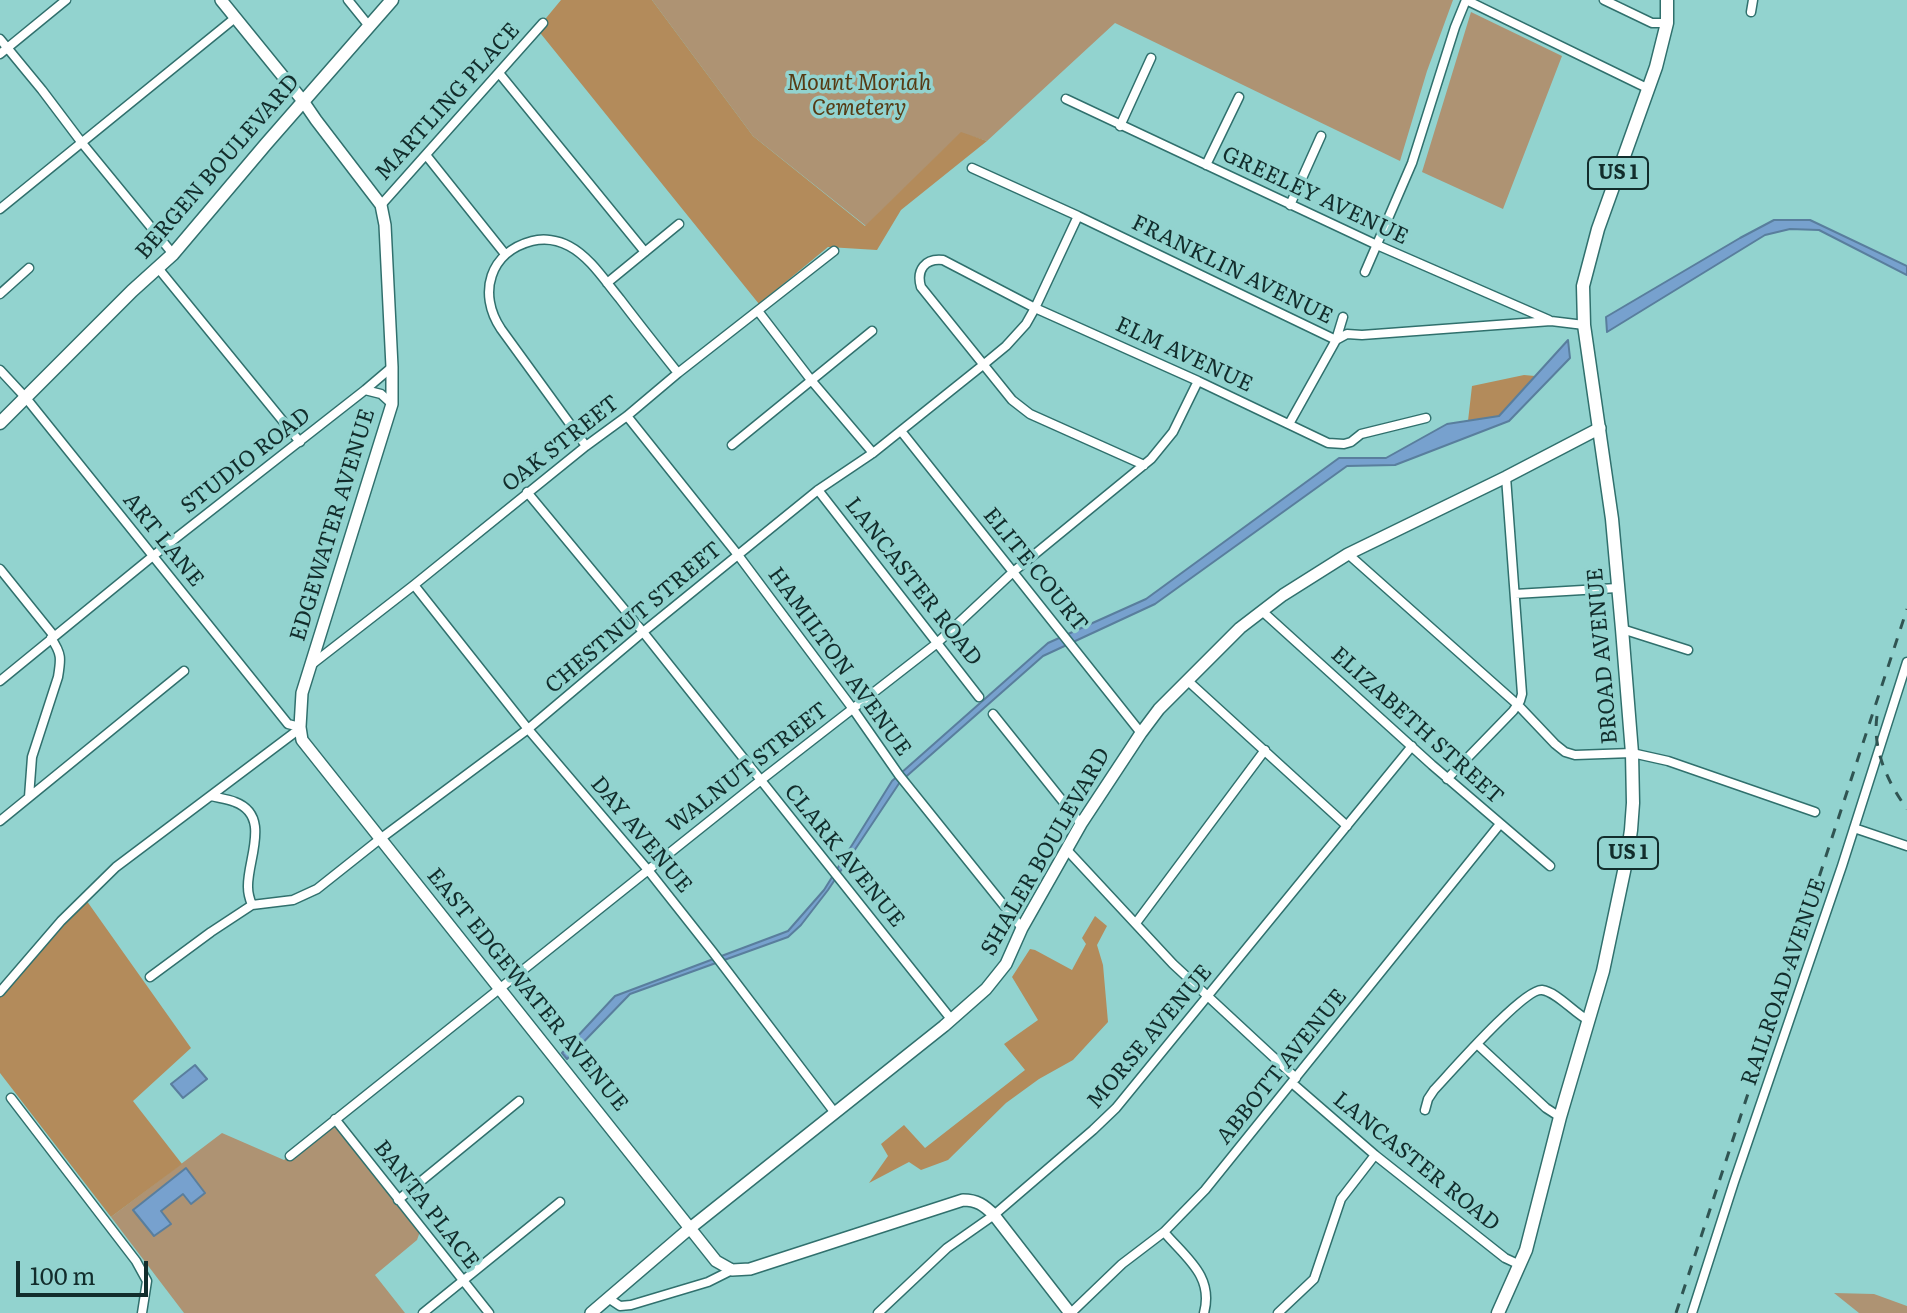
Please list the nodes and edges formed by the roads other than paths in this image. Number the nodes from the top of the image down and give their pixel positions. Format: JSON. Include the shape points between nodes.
{"nodes":[{"id":1,"x":66,"y":0,"type":"edge"},
{"id":2,"x":348,"y":0,"type":"edge"},
{"id":3,"x":392,"y":0,"type":"edge"},
{"id":4,"x":1466,"y":0,"type":"edge"},
{"id":5,"x":1604,"y":0,"type":"edge"},
{"id":6,"x":1667,"y":0,"type":"edge"},
{"id":7,"x":1753,"y":0,"type":"edge"},
{"id":8,"x":223,"y":2,"type":"edge"},
{"id":9,"x":1751,"y":12,"type":"dead end"},
{"id":10,"x":235,"y":18,"type":"junction"},
{"id":11,"x":543,"y":23,"type":"dead end"},
{"id":12,"x":1667,"y":23,"type":"junction"},
{"id":13,"x":369,"y":26,"type":"junction"},
{"id":14,"x":0,"y":39,"type":"edge"},
{"id":15,"x":4,"y":51,"type":"edge"},
{"id":16,"x":1151,"y":58,"type":"dead end"},
{"id":17,"x":499,"y":73,"type":"junction"},
{"id":18,"x":1649,"y":89,"type":"junction"},
{"id":19,"x":1239,"y":97,"type":"dead end"},
{"id":20,"x":1066,"y":99,"type":"dead end"},
{"id":21,"x":303,"y":101,"type":"junction"},
{"id":22,"x":1120,"y":126,"type":"junction"},
{"id":23,"x":1321,"y":136,"type":"dead end"},
{"id":24,"x":82,"y":143,"type":"junction"},
{"id":25,"x":426,"y":155,"type":"junction"},
{"id":26,"x":1206,"y":165,"type":"junction"},
{"id":27,"x":972,"y":168,"type":"dead end"},
{"id":28,"x":381,"y":205,"type":"junction"},
{"id":29,"x":1290,"y":205,"type":"junction"},
{"id":30,"x":0,"y":209,"type":"edge"},
{"id":31,"x":1078,"y":216,"type":"junction"},
{"id":32,"x":679,"y":224,"type":"dead end"},
{"id":33,"x":1377,"y":245,"type":"junction"},
{"id":34,"x":834,"y":251,"type":"dead end"},
{"id":35,"x":645,"y":252,"type":"junction"},
{"id":36,"x":173,"y":254,"type":"junction"},
{"id":37,"x":505,"y":254,"type":"junction"},
{"id":38,"x":29,"y":268,"type":"dead end"},
{"id":39,"x":158,"y":268,"type":"junction"},
{"id":40,"x":1365,"y":272,"type":"dead end"},
{"id":41,"x":607,"y":283,"type":"junction"},
{"id":42,"x":0,"y":294,"type":"edge"},
{"id":43,"x":1035,"y":308,"type":"junction"},
{"id":44,"x":758,"y":311,"type":"junction"},
{"id":45,"x":1343,"y":317,"type":"dead end"},
{"id":46,"x":1551,"y":321,"type":"junction"},
{"id":47,"x":1584,"y":325,"type":"junction"},
{"id":48,"x":872,"y":331,"type":"dead end"},
{"id":49,"x":1336,"y":340,"type":"junction"},
{"id":50,"x":983,"y":365,"type":"junction"},
{"id":51,"x":392,"y":367,"type":"junction"},
{"id":52,"x":0,"y":370,"type":"edge"},
{"id":53,"x":678,"y":373,"type":"junction"},
{"id":54,"x":811,"y":380,"type":"junction"},
{"id":55,"x":1198,"y":381,"type":"junction"},
{"id":56,"x":365,"y":390,"type":"junction"},
{"id":57,"x":26,"y":398,"type":"junction"},
{"id":58,"x":392,"y":404,"type":"junction"},
{"id":59,"x":627,"y":416,"type":"junction"},
{"id":60,"x":1426,"y":418,"type":"dead end"},
{"id":61,"x":0,"y":423,"type":"edge"},
{"id":62,"x":1289,"y":424,"type":"junction"},
{"id":63,"x":1600,"y":428,"type":"junction"},
{"id":64,"x":901,"y":431,"type":"junction"},
{"id":65,"x":300,"y":442,"type":"junction"},
{"id":66,"x":732,"y":445,"type":"dead end"},
{"id":67,"x":586,"y":446,"type":"junction"},
{"id":68,"x":873,"y":453,"type":"junction"},
{"id":69,"x":1144,"y":465,"type":"junction"},
{"id":70,"x":1506,"y":477,"type":"junction"},
{"id":71,"x":818,"y":490,"type":"junction"},
{"id":72,"x":527,"y":492,"type":"junction"},
{"id":73,"x":1348,"y":554,"type":"junction"},
{"id":74,"x":738,"y":555,"type":"junction"},
{"id":75,"x":153,"y":556,"type":"junction"},
{"id":76,"x":0,"y":569,"type":"edge"},
{"id":77,"x":1013,"y":572,"type":"junction"},
{"id":78,"x":414,"y":585,"type":"junction"},
{"id":79,"x":1617,"y":588,"type":"junction"},
{"id":80,"x":1515,"y":594,"type":"junction"},
{"id":81,"x":1262,"y":611,"type":"junction"},
{"id":82,"x":1622,"y":629,"type":"junction"},
{"id":83,"x":643,"y":632,"type":"junction"},
{"id":84,"x":52,"y":637,"type":"junction"},
{"id":85,"x":936,"y":644,"type":"junction"},
{"id":86,"x":1688,"y":650,"type":"dead end"},
{"id":87,"x":1907,"y":662,"type":"edge"},
{"id":88,"x":309,"y":666,"type":"junction"},
{"id":89,"x":184,"y":671,"type":"dead end"},
{"id":90,"x":0,"y":681,"type":"edge"},
{"id":91,"x":1188,"y":681,"type":"junction"},
{"id":92,"x":979,"y":697,"type":"dead end"},
{"id":93,"x":1518,"y":705,"type":"junction"},
{"id":94,"x":853,"y":709,"type":"junction"},
{"id":95,"x":993,"y":714,"type":"dead end"},
{"id":96,"x":300,"y":727,"type":"junction"},
{"id":97,"x":528,"y":729,"type":"junction"},
{"id":98,"x":1141,"y":733,"type":"junction"},
{"id":99,"x":1412,"y":746,"type":"junction"},
{"id":100,"x":1265,"y":750,"type":"junction"},
{"id":101,"x":1632,"y":753,"type":"junction"},
{"id":102,"x":1447,"y":779,"type":"junction"},
{"id":103,"x":761,"y":780,"type":"junction"},
{"id":104,"x":211,"y":796,"type":"junction"},
{"id":105,"x":29,"y":797,"type":"junction"},
{"id":106,"x":1815,"y":812,"type":"dead end"},
{"id":107,"x":0,"y":821,"type":"edge"},
{"id":108,"x":1081,"y":824,"type":"junction"},
{"id":109,"x":1500,"y":824,"type":"junction"},
{"id":110,"x":1347,"y":826,"type":"junction"},
{"id":111,"x":1854,"y":828,"type":"junction"},
{"id":112,"x":380,"y":839,"type":"junction"},
{"id":113,"x":1907,"y":846,"type":"edge"},
{"id":114,"x":1067,"y":850,"type":"junction"},
{"id":115,"x":1550,"y":866,"type":"dead end"},
{"id":116,"x":648,"y":870,"type":"junction"},
{"id":117,"x":252,"y":905,"type":"junction"},
{"id":118,"x":1136,"y":923,"type":"junction"},
{"id":119,"x":1022,"y":928,"type":"junction"},
{"id":120,"x":150,"y":977,"type":"dead end"},
{"id":121,"x":499,"y":990,"type":"junction"},
{"id":122,"x":0,"y":992,"type":"edge"},
{"id":123,"x":1208,"y":997,"type":"junction"},
{"id":124,"x":951,"y":1019,"type":"junction"},
{"id":125,"x":1588,"y":1020,"type":"junction"},
{"id":126,"x":1477,"y":1044,"type":"junction"},
{"id":127,"x":1294,"y":1080,"type":"junction"},
{"id":128,"x":11,"y":1098,"type":"dead end"},
{"id":129,"x":519,"y":1101,"type":"dead end"},
{"id":130,"x":1425,"y":1110,"type":"dead end"},
{"id":131,"x":835,"y":1113,"type":"junction"},
{"id":132,"x":1560,"y":1117,"type":"junction"},
{"id":133,"x":335,"y":1119,"type":"junction"},
{"id":134,"x":1375,"y":1155,"type":"junction"},
{"id":135,"x":290,"y":1156,"type":"dead end"},
{"id":136,"x":398,"y":1200,"type":"junction"},
{"id":137,"x":560,"y":1202,"type":"dead end"},
{"id":138,"x":994,"y":1215,"type":"junction"},
{"id":139,"x":689,"y":1229,"type":"junction"},
{"id":140,"x":1164,"y":1232,"type":"junction"},
{"id":141,"x":1520,"y":1265,"type":"junction"},
{"id":142,"x":732,"y":1270,"type":"junction"},
{"id":143,"x":463,"y":1281,"type":"junction"},
{"id":144,"x":608,"y":1298,"type":"junction"},
{"id":145,"x":1498,"y":1310,"type":"edge"},
{"id":146,"x":1285,"y":1311,"type":"edge"},
{"id":147,"x":142,"y":1313,"type":"edge"},
{"id":148,"x":423,"y":1313,"type":"edge"},
{"id":149,"x":489,"y":1313,"type":"edge"},
{"id":150,"x":591,"y":1313,"type":"edge"},
{"id":151,"x":878,"y":1313,"type":"edge"},
{"id":152,"x":1070,"y":1313,"type":"edge"},
{"id":153,"x":1204,"y":1313,"type":"edge"},
{"id":154,"x":1692,"y":1313,"type":"edge"}],
"edges":[{"from":1,"to":15,"type":"street"},
{"from":2,"to":13,"type":"street"},
{"from":3,"to":13,"type":"main road","name":"BERGEN BOULEVARD"},
{"from":4,"to":18,"type":"street"},
{"from":4,"to":33,"type":"street","via":[[1412,163]]},
{"from":5,"to":12,"type":"street","via":[[1652,23]]},
{"from":6,"to":12,"type":"main road","name":"BROAD AVENUE","number":"US 1"},
{"from":7,"to":9,"type":"street"},
{"from":8,"to":10,"type":"street","name":"EDGEWATER AVENUE"},
{"from":10,"to":21,"type":"street","name":"EDGEWATER AVENUE"},
{"from":10,"to":24,"type":"street"},
{"from":11,"to":17,"type":"street","name":"MARTLING PLACE"},
{"from":12,"to":18,"type":"main road","name":"BROAD AVENUE","number":"US 1"},
{"from":13,"to":21,"type":"main road","name":"BERGEN BOULEVARD"},
{"from":14,"to":15,"type":"street"},
{"from":15,"to":24,"type":"street"},
{"from":16,"to":22,"type":"street"},
{"from":17,"to":25,"type":"street","name":"MARTLING PLACE"},
{"from":17,"to":35,"type":"street"},
{"from":18,"to":47,"type":"main road","name":"BROAD AVENUE","number":"US 1","via":[[1585,273]]},
{"from":19,"to":26,"type":"street"},
{"from":20,"to":22,"type":"street","name":"GREELEY AVENUE"},
{"from":21,"to":28,"type":"street","name":"EDGEWATER AVENUE"},
{"from":21,"to":36,"type":"main road","name":"BERGEN BOULEVARD"},
{"from":22,"to":26,"type":"street","name":"GREELEY AVENUE"},
{"from":23,"to":29,"type":"street"},
{"from":24,"to":30,"type":"street"},
{"from":24,"to":36,"type":"street"},
{"from":25,"to":28,"type":"street","name":"MARTLING PLACE"},
{"from":25,"to":37,"type":"street"},
{"from":26,"to":29,"type":"street","name":"GREELEY AVENUE"},
{"from":27,"to":31,"type":"street","name":"FRANKLIN AVENUE"},
{"from":28,"to":51,"type":"street","name":"EDGEWATER AVENUE"},
{"from":29,"to":33,"type":"street","name":"GREELEY AVENUE"},
{"from":31,"to":43,"type":"street","name":"CHESTNUT STREET"},
{"from":31,"to":49,"type":"street","name":"FRANKLIN AVENUE"},
{"from":32,"to":35,"type":"street"},
{"from":33,"to":40,"type":"street"},
{"from":33,"to":46,"type":"street","name":"GREELEY AVENUE"},
{"from":34,"to":44,"type":"street","name":"OAK STREET"},
{"from":35,"to":41,"type":"street"},
{"from":36,"to":39,"type":"main road","name":"BERGEN BOULEVARD"},
{"from":37,"to":41,"type":"street","via":[[539,239],[561,242],[586,258]]},
{"from":37,"to":67,"type":"street","via":[[491,279],[492,312]]},
{"from":38,"to":42,"type":"street"},
{"from":39,"to":57,"type":"main road","name":"BERGEN BOULEVARD"},
{"from":39,"to":65,"type":"street"},
{"from":41,"to":53,"type":"street"},
{"from":43,"to":50,"type":"street","name":"CHESTNUT STREET","via":[[1006,346]]},
{"from":43,"to":50,"type":"street","name":"ELM AVENUE","via":[[943,260],[921,269],[921,287]]},
{"from":43,"to":55,"type":"street","name":"ELM AVENUE"},
{"from":44,"to":53,"type":"street","name":"OAK STREET"},
{"from":44,"to":54,"type":"street"},
{"from":45,"to":49,"type":"street"},
{"from":46,"to":47,"type":"street","name":"FRANKLIN AVENUE"},
{"from":46,"to":49,"type":"street","name":"FRANKLIN AVENUE","via":[[1347,334]]},
{"from":47,"to":63,"type":"main road","name":"BROAD AVENUE","number":"US 1"},
{"from":48,"to":54,"type":"street"},
{"from":49,"to":62,"type":"street"},
{"from":50,"to":64,"type":"street","name":"CHESTNUT STREET"},
{"from":50,"to":69,"type":"street","via":[[1030,414]]},
{"from":51,"to":56,"type":"street","name":"STUDIO ROAD"},
{"from":51,"to":58,"type":"street","name":"EDGEWATER AVENUE"},
{"from":52,"to":57,"type":"street","name":"ART LANE"},
{"from":53,"to":59,"type":"street","name":"OAK STREET"},
{"from":54,"to":66,"type":"street"},
{"from":54,"to":68,"type":"street"},
{"from":55,"to":62,"type":"street","name":"ELM AVENUE"},
{"from":55,"to":69,"type":"street","name":"WALNUT STREET","via":[[1173,432]]},
{"from":56,"to":58,"type":"street"},
{"from":56,"to":65,"type":"street","name":"STUDIO ROAD"},
{"from":57,"to":61,"type":"main road","name":"BERGEN BOULEVARD"},
{"from":57,"to":75,"type":"street","name":"ART LANE"},
{"from":58,"to":88,"type":"street","name":"EDGEWATER AVENUE"},
{"from":59,"to":67,"type":"street","name":"OAK STREET"},
{"from":59,"to":74,"type":"street","name":"HAMILTON AVENUE"},
{"from":60,"to":62,"type":"street","name":"ELM AVENUE","via":[[1336,445]]},
{"from":63,"to":70,"type":"street","name":"SHALER BOULEVARD"},
{"from":63,"to":79,"type":"main road","name":"BROAD AVENUE","number":"US 1"},
{"from":64,"to":68,"type":"street","name":"CHESTNUT STREET"},
{"from":64,"to":77,"type":"street","name":"ELITE COURT"},
{"from":65,"to":75,"type":"street","name":"STUDIO ROAD"},
{"from":67,"to":72,"type":"street","name":"OAK STREET"},
{"from":68,"to":71,"type":"street","name":"CHESTNUT STREET"},
{"from":69,"to":77,"type":"street","name":"WALNUT STREET"},
{"from":70,"to":73,"type":"street","name":"SHALER BOULEVARD"},
{"from":70,"to":80,"type":"street"},
{"from":71,"to":74,"type":"street","name":"CHESTNUT STREET"},
{"from":71,"to":85,"type":"street","name":"LANCASTER ROAD"},
{"from":72,"to":78,"type":"street","name":"OAK STREET"},
{"from":72,"to":83,"type":"street","name":"CLARK AVENUE"},
{"from":73,"to":81,"type":"street","name":"SHALER BOULEVARD"},
{"from":73,"to":93,"type":"street"},
{"from":74,"to":83,"type":"street","name":"CHESTNUT STREET"},
{"from":74,"to":94,"type":"street","name":"HAMILTON AVENUE"},
{"from":75,"to":84,"type":"street","name":"STUDIO ROAD"},
{"from":75,"to":96,"type":"street","name":"ART LANE","via":[[288,724]]},
{"from":76,"to":84,"type":"street"},
{"from":77,"to":85,"type":"street","name":"WALNUT STREET"},
{"from":77,"to":98,"type":"street","name":"ELITE COURT"},
{"from":78,"to":88,"type":"street","name":"OAK STREET"},
{"from":78,"to":97,"type":"street","name":"DAY AVENUE"},
{"from":79,"to":80,"type":"street"},
{"from":79,"to":82,"type":"main road","name":"BROAD AVENUE","number":"US 1"},
{"from":80,"to":93,"type":"street","via":[[1522,694]]},
{"from":81,"to":91,"type":"street","name":"SHALER BOULEVARD"},
{"from":81,"to":99,"type":"street","name":"ELIZABETH STREET"},
{"from":82,"to":86,"type":"street"},
{"from":82,"to":101,"type":"main road","name":"BROAD AVENUE","number":"US 1"},
{"from":83,"to":97,"type":"street","name":"CHESTNUT STREET"},
{"from":83,"to":103,"type":"street","name":"CLARK AVENUE"},
{"from":84,"to":90,"type":"street","name":"STUDIO ROAD"},
{"from":84,"to":105,"type":"street","via":[[60,652],[58,677],[32,757]]},
{"from":85,"to":92,"type":"street","name":"LANCASTER ROAD"},
{"from":85,"to":94,"type":"street","name":"WALNUT STREET"},
{"from":87,"to":111,"type":"street","name":"RAILROAD AVENUE"},
{"from":88,"to":96,"type":"street","name":"EDGEWATER AVENUE"},
{"from":89,"to":105,"type":"street"},
{"from":91,"to":98,"type":"street","name":"SHALER BOULEVARD"},
{"from":91,"to":100,"type":"street"},
{"from":93,"to":101,"type":"street","via":[[1565,752]]},
{"from":93,"to":102,"type":"street"},
{"from":94,"to":103,"type":"street","name":"WALNUT STREET"},
{"from":94,"to":119,"type":"street","name":"HAMILTON AVENUE"},
{"from":95,"to":108,"type":"street"},
{"from":96,"to":104,"type":"street"},
{"from":96,"to":112,"type":"street","name":"EAST EDGEWATER AVENUE","via":[[302,740]]},
{"from":97,"to":112,"type":"street","name":"CHESTNUT STREET"},
{"from":97,"to":116,"type":"street","name":"DAY AVENUE"},
{"from":98,"to":108,"type":"street","name":"SHALER BOULEVARD"},
{"from":99,"to":102,"type":"street","name":"ELIZABETH STREET"},
{"from":99,"to":110,"type":"street","name":"MORSE AVENUE"},
{"from":100,"to":110,"type":"street"},
{"from":100,"to":118,"type":"street"},
{"from":101,"to":106,"type":"street"},
{"from":101,"to":125,"type":"main road","name":"BROAD AVENUE","number":"US 1","via":[[1627,857]]},
{"from":102,"to":109,"type":"street","name":"ELIZABETH STREET"},
{"from":103,"to":116,"type":"street","name":"WALNUT STREET"},
{"from":103,"to":124,"type":"street","name":"CLARK AVENUE"},
{"from":104,"to":117,"type":"street","via":[[236,802],[254,820],[248,888]]},
{"from":104,"to":122,"type":"street","via":[[116,867]]},
{"from":105,"to":107,"type":"street"},
{"from":108,"to":114,"type":"street","name":"SHALER BOULEVARD"},
{"from":109,"to":115,"type":"street","name":"ELIZABETH STREET"},
{"from":109,"to":127,"type":"street","name":"ABBOTT AVENUE"},
{"from":110,"to":123,"type":"street","name":"MORSE AVENUE"},
{"from":111,"to":113,"type":"street"},
{"from":111,"to":154,"type":"street","name":"RAILROAD AVENUE"},
{"from":112,"to":117,"type":"street","name":"CHESTNUT STREET","via":[[305,896]]},
{"from":112,"to":121,"type":"street","name":"EAST EDGEWATER AVENUE"},
{"from":114,"to":118,"type":"street","name":"LANCASTER ROAD"},
{"from":114,"to":119,"type":"street","name":"SHALER BOULEVARD"},
{"from":116,"to":121,"type":"street","name":"WALNUT STREET"},
{"from":116,"to":131,"type":"street","name":"DAY AVENUE"},
{"from":117,"to":120,"type":"street","name":"CHESTNUT STREET"},
{"from":118,"to":123,"type":"street","name":"LANCASTER ROAD"},
{"from":119,"to":124,"type":"street","name":"SHALER BOULEVARD","via":[[1006,964]]},
{"from":121,"to":133,"type":"street","name":"WALNUT STREET"},
{"from":121,"to":139,"type":"street","name":"EAST EDGEWATER AVENUE"},
{"from":123,"to":127,"type":"street","name":"LANCASTER ROAD"},
{"from":123,"to":138,"type":"street","name":"MORSE AVENUE","via":[[1116,1108]]},
{"from":124,"to":131,"type":"street","name":"SHALER BOULEVARD"},
{"from":125,"to":126,"type":"street","via":[[1550,993],[1535,991]]},
{"from":125,"to":132,"type":"main road","name":"BROAD AVENUE","number":"US 1"},
{"from":126,"to":130,"type":"street","via":[[1434,1090]]},
{"from":126,"to":132,"type":"street"},
{"from":127,"to":134,"type":"street","name":"LANCASTER ROAD"},
{"from":127,"to":140,"type":"street","name":"ABBOTT AVENUE"},
{"from":128,"to":147,"type":"street","via":[[136,1261],[147,1281]]},
{"from":129,"to":136,"type":"street"},
{"from":131,"to":139,"type":"street","name":"SHALER BOULEVARD"},
{"from":132,"to":141,"type":"main road","name":"BROAD AVENUE","number":"US 1"},
{"from":133,"to":135,"type":"street","name":"WALNUT STREET"},
{"from":133,"to":136,"type":"street","name":"BANTA PLACE"},
{"from":134,"to":141,"type":"street","name":"LANCASTER ROAD"},
{"from":134,"to":146,"type":"street","via":[[1341,1199],[1314,1279]]},
{"from":136,"to":143,"type":"street","name":"BANTA PLACE"},
{"from":137,"to":143,"type":"street"},
{"from":138,"to":142,"type":"street","via":[[983,1204],[963,1200],[750,1269]]},
{"from":138,"to":151,"type":"street","name":"MORSE AVENUE","via":[[947,1248]]},
{"from":138,"to":152,"type":"street"},
{"from":139,"to":142,"type":"street","name":"EAST EDGEWATER AVENUE","via":[[716,1261]]},
{"from":139,"to":144,"type":"street","name":"SHALER BOULEVARD"},
{"from":140,"to":152,"type":"street","name":"ABBOTT AVENUE"},
{"from":140,"to":153,"type":"street","via":[[1201,1275],[1207,1292]]},
{"from":141,"to":145,"type":"main road","name":"BROAD AVENUE","number":"US 1"},
{"from":142,"to":144,"type":"street","via":[[631,1305],[620,1306]]},
{"from":143,"to":148,"type":"street"},
{"from":143,"to":149,"type":"street","name":"BANTA PLACE"},
{"from":144,"to":150,"type":"street","name":"SHALER BOULEVARD"}]}
